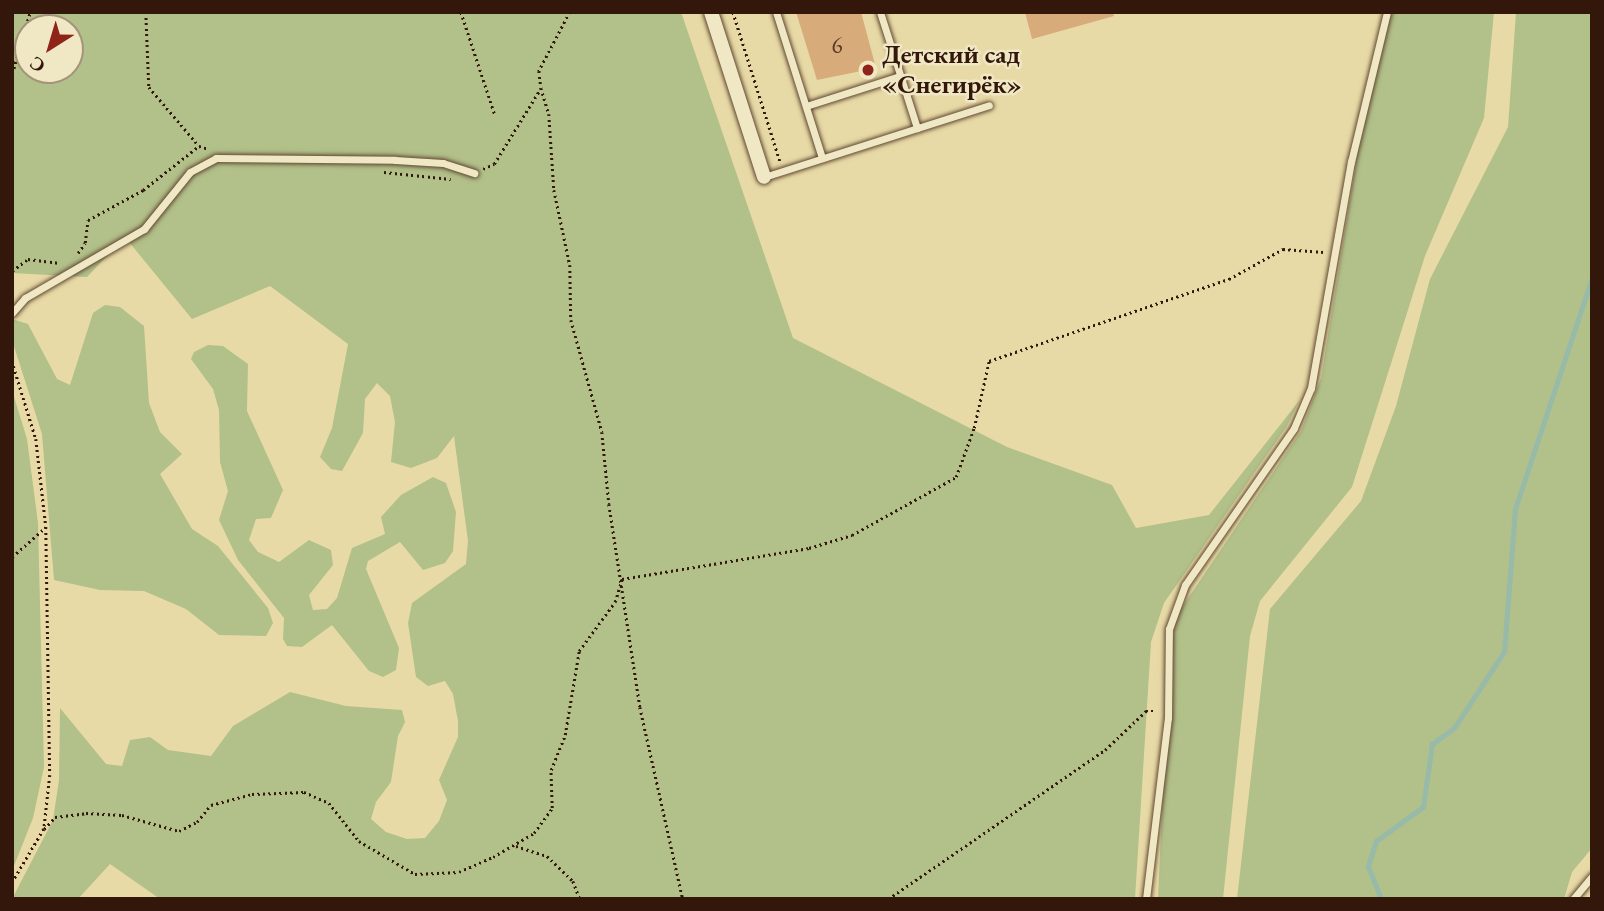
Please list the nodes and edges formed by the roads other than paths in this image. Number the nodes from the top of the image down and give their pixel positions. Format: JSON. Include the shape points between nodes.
{"nodes":[{"id":1,"x":711,"y":12,"type":"edge"},
{"id":2,"x":776,"y":12,"type":"edge"},
{"id":3,"x":880,"y":12,"type":"edge"},
{"id":4,"x":1387,"y":12,"type":"edge"},
{"id":5,"x":900,"y":76,"type":"junction"},
{"id":6,"x":989,"y":105,"type":"dead end"},
{"id":7,"x":806,"y":106,"type":"junction"},
{"id":8,"x":917,"y":128,"type":"junction"},
{"id":9,"x":822,"y":158,"type":"junction"},
{"id":10,"x":474,"y":173,"type":"dead end"},
{"id":11,"x":764,"y":177,"type":"joint"},
{"id":12,"x":12,"y":313,"type":"edge"},
{"id":13,"x":1592,"y":876,"type":"edge"},
{"id":14,"x":1146,"y":899,"type":"edge"},
{"id":15,"x":1573,"y":899,"type":"edge"}],
"edges":[{"from":1,"to":11,"type":"street"},
{"from":2,"to":7,"type":"lane"},
{"from":3,"to":5,"type":"lane"},
{"from":4,"to":14,"type":"lane","via":[[1351,162],[1311,388],[1294,428],[1185,585],[1169,629],[1168,718]]},
{"from":5,"to":7,"type":"lane"},
{"from":5,"to":8,"type":"lane"},
{"from":6,"to":8,"type":"lane"},
{"from":7,"to":9,"type":"lane"},
{"from":8,"to":9,"type":"lane"},
{"from":9,"to":11,"type":"lane"},
{"from":10,"to":12,"type":"lane","via":[[443,163],[395,160],[216,158],[190,172],[144,229],[24,298]]},
{"from":13,"to":15,"type":"lane"}]}
